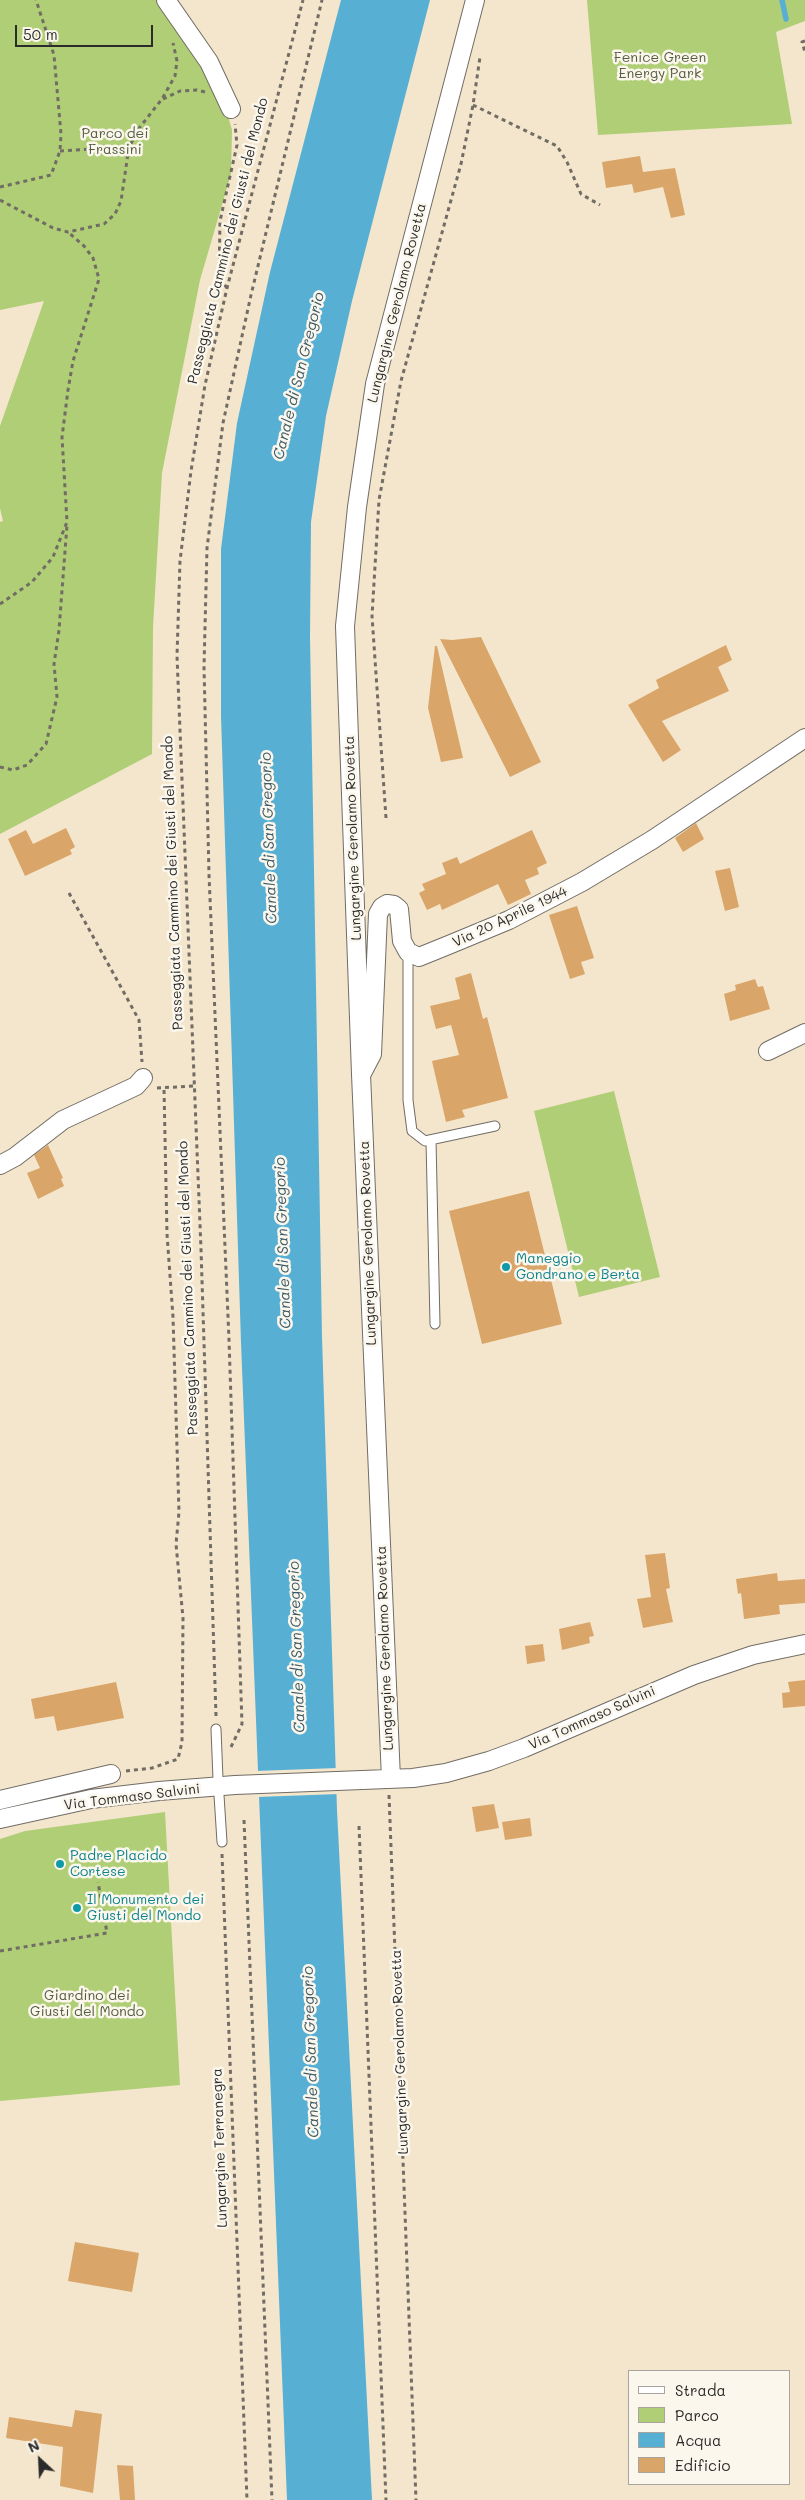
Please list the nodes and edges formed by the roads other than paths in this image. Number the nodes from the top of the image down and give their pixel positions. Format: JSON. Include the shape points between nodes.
{"nodes":[{"id":1,"x":166,"y":0,"type":"edge"},
{"id":2,"x":475,"y":0,"type":"edge"},
{"id":3,"x":228,"y":104,"type":"road end"},
{"id":4,"x":805,"y":738,"type":"edge"},
{"id":5,"x":408,"y":952,"type":"junction"},
{"id":6,"x":805,"y":1033,"type":"edge"},
{"id":7,"x":768,"y":1051,"type":"dead end"},
{"id":8,"x":361,"y":1074,"type":"junction"},
{"id":9,"x":142,"y":1078,"type":"road end"},
{"id":10,"x":495,"y":1126,"type":"dead end"},
{"id":11,"x":431,"y":1140,"type":"junction"},
{"id":12,"x":0,"y":1165,"type":"edge"},
{"id":13,"x":435,"y":1324,"type":"dead end"},
{"id":14,"x":805,"y":1644,"type":"edge"},
{"id":15,"x":216,"y":1729,"type":"road end"},
{"id":16,"x":111,"y":1774,"type":"road end"},
{"id":17,"x":218,"y":1779,"type":"dead end"},
{"id":18,"x":384,"y":1780,"type":"junction"},
{"id":19,"x":219,"y":1795,"type":"dead end"},
{"id":20,"x":0,"y":1800,"type":"edge"},
{"id":21,"x":0,"y":1819,"type":"edge"},
{"id":22,"x":222,"y":1842,"type":"road end"}],
"edges":[{"from":1,"to":3,"type":"street","via":[[208,62]]},
{"from":2,"to":8,"type":"street","name":"Lungargine Gerolamo Rovetta","via":[[375,384],[357,507],[345,626]]},
{"from":4,"to":5,"type":"street","name":"Via 20 Aprile 1944","via":[[661,834],[582,882],[509,920],[419,957]]},
{"from":5,"to":8,"type":"street","via":[[402,941],[399,909],[387,904],[378,914],[372,1054]]},
{"from":5,"to":11,"type":"lane","via":[[408,1100],[412,1131],[425,1141]]},
{"from":6,"to":7,"type":"street"},
{"from":8,"to":18,"type":"street","name":"Lungargine Gerolamo Rovetta"},
{"from":9,"to":12,"type":"street","via":[[136,1086],[63,1120]]},
{"from":10,"to":11,"type":"lane"},
{"from":11,"to":13,"type":"lane"},
{"from":14,"to":18,"type":"street","name":"Via Tommaso Salvini","via":[[753,1655],[694,1675],[489,1761],[446,1773]]},
{"from":15,"to":17,"type":"lane"},
{"from":16,"to":20,"type":"street","name":"Via Tommaso Salvini"},
{"from":18,"to":21,"type":"street","name":"Via Tommaso Salvini","via":[[159,1791],[91,1799]]},
{"from":19,"to":22,"type":"lane"}]}
